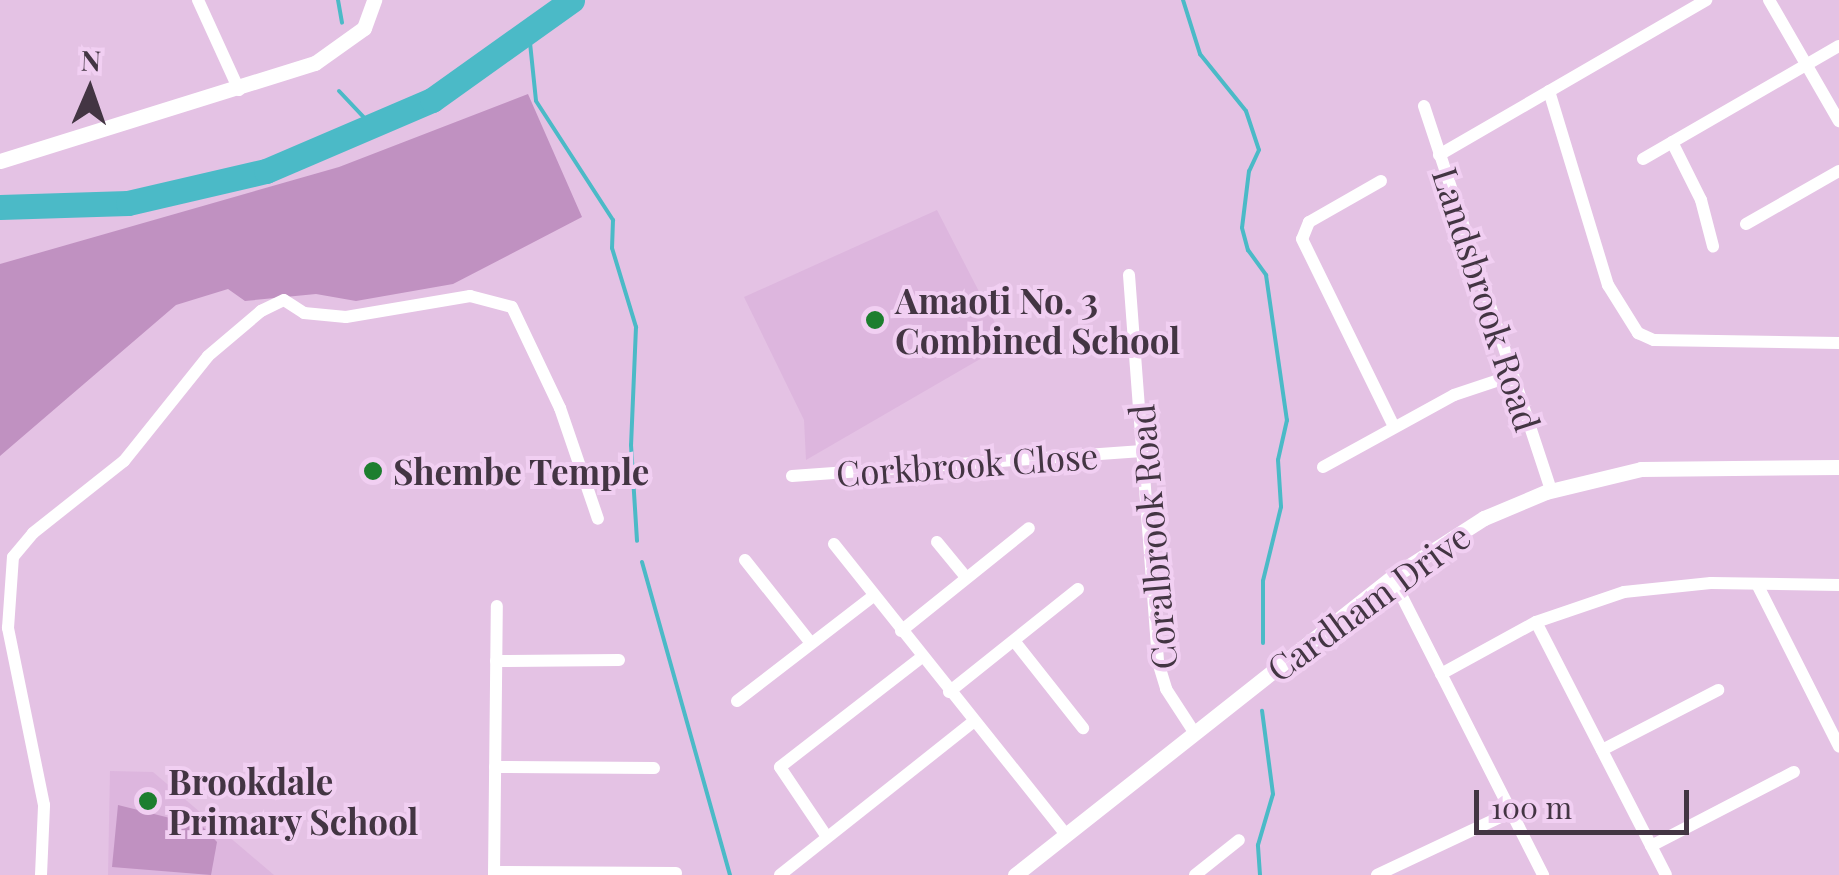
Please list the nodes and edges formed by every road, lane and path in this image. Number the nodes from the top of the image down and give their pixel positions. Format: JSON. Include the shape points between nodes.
{"nodes":[{"id":1,"x":198,"y":0,"type":"edge"},
{"id":2,"x":374,"y":0,"type":"edge"},
{"id":3,"x":1706,"y":0,"type":"edge"},
{"id":4,"x":1769,"y":0,"type":"edge"},
{"id":5,"x":1839,"y":46,"type":"edge"},
{"id":6,"x":1806,"y":65,"type":"junction"},
{"id":7,"x":239,"y":90,"type":"junction"},
{"id":8,"x":1548,"y":91,"type":"junction"},
{"id":9,"x":1424,"y":106,"type":"dead end"},
{"id":10,"x":1839,"y":121,"type":"edge"},
{"id":11,"x":1672,"y":142,"type":"junction"},
{"id":12,"x":1439,"y":155,"type":"junction"},
{"id":13,"x":1642,"y":159,"type":"dead end"},
{"id":14,"x":0,"y":161,"type":"edge"},
{"id":15,"x":1839,"y":171,"type":"edge"},
{"id":16,"x":1381,"y":181,"type":"dead end"},
{"id":17,"x":1746,"y":224,"type":"dead end"},
{"id":18,"x":1713,"y":246,"type":"dead end"},
{"id":19,"x":1129,"y":275,"type":"dead end"},
{"id":20,"x":1839,"y":343,"type":"edge"},
{"id":21,"x":1511,"y":376,"type":"junction"},
{"id":22,"x":1394,"y":427,"type":"junction"},
{"id":23,"x":1142,"y":451,"type":"junction"},
{"id":24,"x":1323,"y":467,"type":"dead end"},
{"id":25,"x":1839,"y":467,"type":"edge"},
{"id":26,"x":792,"y":476,"type":"dead end"},
{"id":27,"x":1551,"y":490,"type":"junction"},
{"id":28,"x":598,"y":518,"type":"dead end"},
{"id":29,"x":1029,"y":528,"type":"dead end"},
{"id":30,"x":937,"y":542,"type":"dead end"},
{"id":31,"x":834,"y":544,"type":"dead end"},
{"id":32,"x":745,"y":560,"type":"dead end"},
{"id":33,"x":965,"y":576,"type":"junction"},
{"id":34,"x":1392,"y":578,"type":"junction"},
{"id":35,"x":1757,"y":584,"type":"junction"},
{"id":36,"x":1839,"y":585,"type":"edge"},
{"id":37,"x":1078,"y":589,"type":"dead end"},
{"id":38,"x":872,"y":597,"type":"junction"},
{"id":39,"x":497,"y":606,"type":"dead end"},
{"id":40,"x":1536,"y":622,"type":"junction"},
{"id":41,"x":901,"y":631,"type":"junction"},
{"id":42,"x":810,"y":642,"type":"junction"},
{"id":43,"x":1015,"y":642,"type":"junction"},
{"id":44,"x":922,"y":658,"type":"junction"},
{"id":45,"x":618,"y":660,"type":"dead end"},
{"id":46,"x":496,"y":662,"type":"junction"},
{"id":47,"x":1441,"y":674,"type":"junction"},
{"id":48,"x":1718,"y":690,"type":"dead end"},
{"id":49,"x":949,"y":692,"type":"junction"},
{"id":50,"x":737,"y":700,"type":"dead end"},
{"id":51,"x":972,"y":723,"type":"junction"},
{"id":52,"x":1083,"y":728,"type":"dead end"},
{"id":53,"x":1194,"y":732,"type":"junction"},
{"id":54,"x":1839,"y":746,"type":"edge"},
{"id":55,"x":1602,"y":750,"type":"junction"},
{"id":56,"x":496,"y":767,"type":"junction"},
{"id":57,"x":654,"y":768,"type":"dead end"},
{"id":58,"x":1794,"y":772,"type":"dead end"},
{"id":59,"x":1511,"y":812,"type":"junction"},
{"id":60,"x":1066,"y":835,"type":"junction"},
{"id":61,"x":827,"y":836,"type":"junction"},
{"id":62,"x":1239,"y":840,"type":"dead end"},
{"id":63,"x":1651,"y":846,"type":"junction"},
{"id":64,"x":494,"y":874,"type":"edge"},
{"id":65,"x":676,"y":874,"type":"edge"},
{"id":66,"x":41,"y":875,"type":"edge"},
{"id":67,"x":780,"y":875,"type":"edge"},
{"id":68,"x":1016,"y":875,"type":"edge"},
{"id":69,"x":1196,"y":875,"type":"edge"},
{"id":70,"x":1377,"y":875,"type":"edge"},
{"id":71,"x":1543,"y":875,"type":"edge"},
{"id":72,"x":1666,"y":875,"type":"edge"}],
"edges":[{"from":1,"to":7,"type":"street"},
{"from":2,"to":7,"type":"street","via":[[364,28],[346,46]]},
{"from":3,"to":8,"type":"street"},
{"from":4,"to":6,"type":"street"},
{"from":5,"to":6,"type":"street"},
{"from":6,"to":10,"type":"street"},
{"from":6,"to":11,"type":"street"},
{"from":7,"to":14,"type":"street"},
{"from":8,"to":12,"type":"street"},
{"from":8,"to":20,"type":"street","via":[[1608,286],[1638,333],[1654,340]]},
{"from":9,"to":12,"type":"street","name":"Landsbrook Road"},
{"from":11,"to":13,"type":"street"},
{"from":11,"to":18,"type":"street","via":[[1702,200]]},
{"from":12,"to":21,"type":"street","name":"Landsbrook Road"},
{"from":15,"to":17,"type":"street"},
{"from":16,"to":22,"type":"street","via":[[1310,222],[1302,239]]},
{"from":19,"to":23,"type":"street","name":"Coralbrook Road"},
{"from":21,"to":22,"type":"street","via":[[1454,395]]},
{"from":21,"to":27,"type":"street","name":"Landsbrook Road"},
{"from":22,"to":24,"type":"street"},
{"from":23,"to":26,"type":"street","name":"Corkbrook Close"},
{"from":23,"to":53,"type":"street","name":"Coralbrook Road","via":[[1158,662],[1166,690]]},
{"from":25,"to":27,"type":"street","name":"Cardham Drive","via":[[1672,466]]},
{"from":27,"to":34,"type":"street","name":"Cardham Drive","via":[[1455,534]]},
{"from":28,"to":66,"type":"street","via":[[560,408],[512,307],[470,296],[333,318],[304,313],[284,300],[228,336],[124,461],[32,533],[13,557],[8,628],[44,805]]},
{"from":29,"to":33,"type":"street"},
{"from":30,"to":33,"type":"street"},
{"from":31,"to":38,"type":"street"},
{"from":32,"to":42,"type":"street"},
{"from":33,"to":41,"type":"street"},
{"from":34,"to":47,"type":"street"},
{"from":34,"to":53,"type":"street","name":"Cardham Drive"},
{"from":35,"to":36,"type":"street"},
{"from":35,"to":40,"type":"street","via":[[1624,592]]},
{"from":35,"to":54,"type":"street"},
{"from":37,"to":43,"type":"street"},
{"from":38,"to":41,"type":"street"},
{"from":38,"to":42,"type":"street"},
{"from":39,"to":46,"type":"street"},
{"from":40,"to":47,"type":"street"},
{"from":40,"to":55,"type":"street"},
{"from":41,"to":44,"type":"street"},
{"from":42,"to":50,"type":"street"},
{"from":43,"to":49,"type":"street"},
{"from":43,"to":52,"type":"street"},
{"from":44,"to":49,"type":"street"},
{"from":44,"to":61,"type":"street","via":[[780,767]]},
{"from":45,"to":46,"type":"street"},
{"from":46,"to":56,"type":"street"},
{"from":47,"to":59,"type":"street"},
{"from":48,"to":55,"type":"street"},
{"from":49,"to":51,"type":"street"},
{"from":51,"to":60,"type":"street"},
{"from":51,"to":61,"type":"street"},
{"from":53,"to":60,"type":"street","name":"Cardham Drive"},
{"from":55,"to":63,"type":"street"},
{"from":56,"to":57,"type":"street"},
{"from":56,"to":64,"type":"street"},
{"from":58,"to":63,"type":"street"},
{"from":59,"to":70,"type":"street"},
{"from":59,"to":71,"type":"street"},
{"from":60,"to":68,"type":"street","name":"Cardham Drive"},
{"from":61,"to":67,"type":"street"},
{"from":62,"to":69,"type":"street"},
{"from":63,"to":72,"type":"street"},
{"from":64,"to":65,"type":"street"}]}
